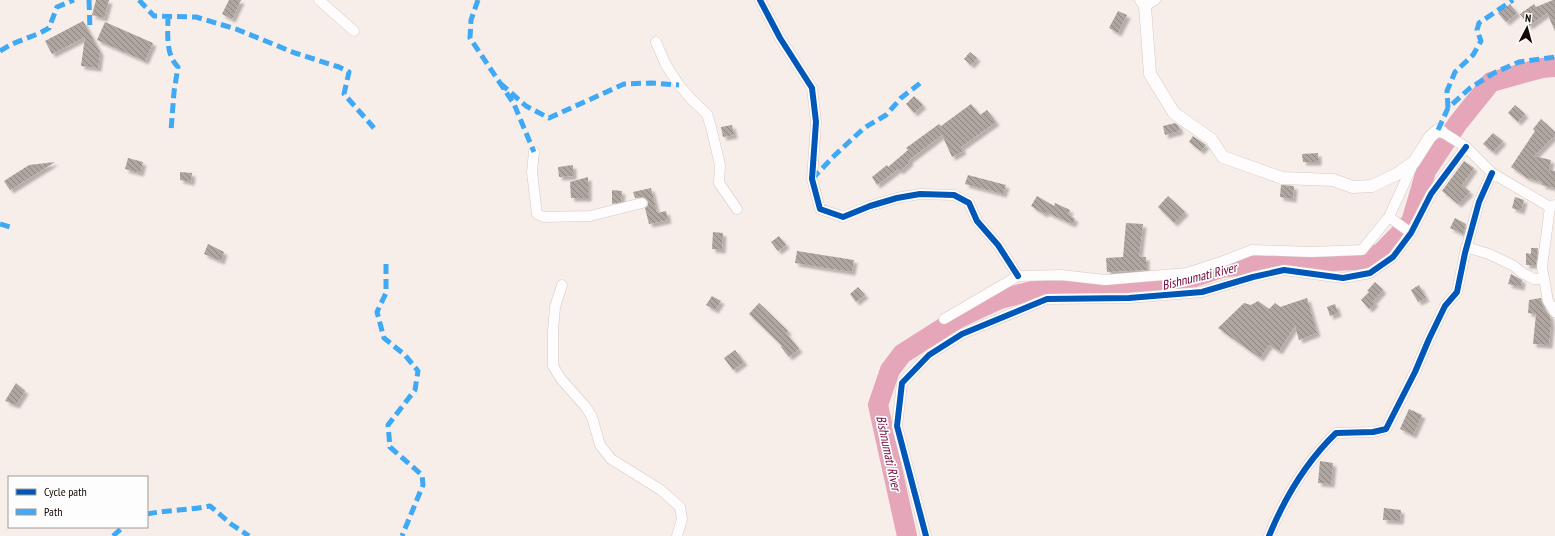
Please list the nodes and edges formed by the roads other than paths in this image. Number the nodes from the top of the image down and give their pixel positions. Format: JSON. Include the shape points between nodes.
{"nodes":[{"id":1,"x":319,"y":0,"type":"edge"},
{"id":2,"x":760,"y":0,"type":"edge"},
{"id":3,"x":1155,"y":0,"type":"edge"},
{"id":4,"x":1143,"y":3,"type":"edge"},
{"id":5,"x":354,"y":31,"type":"dead end"},
{"id":6,"x":656,"y":42,"type":"dead end"},
{"id":7,"x":1442,"y":132,"type":"joint"},
{"id":8,"x":1463,"y":146,"type":"junction"},
{"id":9,"x":534,"y":152,"type":"dead end"},
{"id":10,"x":1414,"y":162,"type":"junction"},
{"id":11,"x":1492,"y":173,"type":"junction"},
{"id":12,"x":642,"y":203,"type":"dead end"},
{"id":13,"x":1552,"y":206,"type":"edge"},
{"id":14,"x":737,"y":209,"type":"dead end"},
{"id":15,"x":1389,"y":217,"type":"junction"},
{"id":16,"x":1411,"y":233,"type":"junction"},
{"id":17,"x":1466,"y":247,"type":"junction"},
{"id":18,"x":1018,"y":276,"type":"junction"},
{"id":19,"x":1544,"y":279,"type":"junction"},
{"id":20,"x":562,"y":285,"type":"dead end"},
{"id":21,"x":1555,"y":312,"type":"edge"},
{"id":22,"x":944,"y":319,"type":"dead end"},
{"id":23,"x":677,"y":536,"type":"edge"},
{"id":24,"x":926,"y":536,"type":"edge"},
{"id":25,"x":1269,"y":536,"type":"edge"}],
"edges":[{"from":1,"to":5,"type":"street"},
{"from":2,"to":18,"type":"street","via":[[780,38],[812,88],[816,122],[812,178],[820,209],[843,218],[870,206],[905,197],[920,194],[954,195],[969,203],[977,221],[998,245]]},
{"from":3,"to":4,"type":"street"},
{"from":4,"to":10,"type":"street","via":[[1150,74],[1174,113],[1211,139],[1223,157],[1282,178],[1333,180],[1353,187],[1372,186]]},
{"from":6,"to":14,"type":"street","via":[[666,65],[680,85],[707,114],[720,166],[719,183]]},
{"from":7,"to":8,"type":"street"},
{"from":7,"to":10,"type":"street","via":[[1438,130],[1430,137]]},
{"from":8,"to":11,"type":"street"},
{"from":8,"to":16,"type":"street","via":[[1430,194]]},
{"from":9,"to":12,"type":"street","via":[[532,172],[537,214],[544,217],[590,216]]},
{"from":10,"to":15,"type":"street"},
{"from":11,"to":13,"type":"street"},
{"from":11,"to":17,"type":"street","via":[[1479,202]]},
{"from":13,"to":19,"type":"street","via":[[1542,267]]},
{"from":15,"to":16,"type":"street"},
{"from":15,"to":18,"type":"street","via":[[1362,250],[1252,250],[1187,273],[1105,280],[1061,275]]},
{"from":16,"to":24,"type":"street","via":[[1393,258],[1370,273],[1343,278],[1284,270],[1202,292],[1129,298],[1047,300],[962,334],[929,355],[902,383],[897,426]]},
{"from":17,"to":19,"type":"street","via":[[1496,257],[1534,278]]},
{"from":17,"to":25,"type":"street","via":[[1458,292],[1445,306],[1386,429],[1336,433],[1302,472]]},
{"from":18,"to":22,"type":"street"},
{"from":19,"to":21,"type":"street","via":[[1548,301]]},
{"from":20,"to":23,"type":"street","via":[[555,308],[553,366],[592,417],[600,445],[612,459],[661,490],[680,507],[682,519]]}]}
